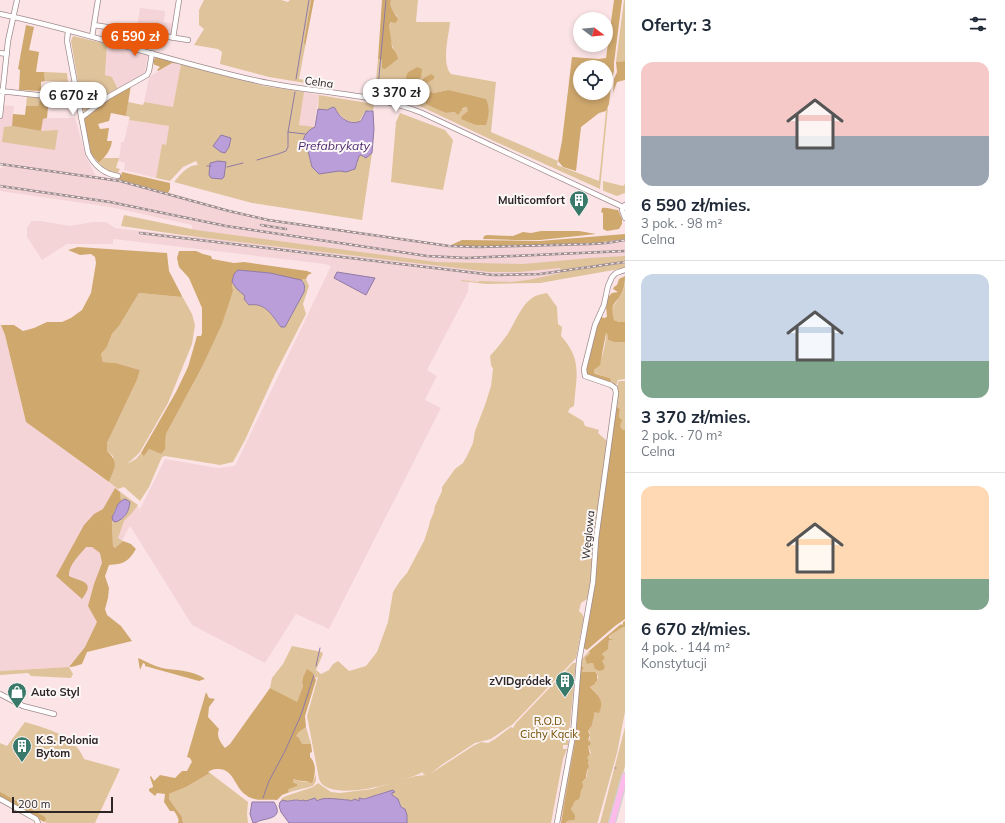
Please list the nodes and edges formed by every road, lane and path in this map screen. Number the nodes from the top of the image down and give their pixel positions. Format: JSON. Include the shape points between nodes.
{"nodes":[{"id":1,"x":17,"y":0,"type":"edge"},
{"id":2,"x":98,"y":0,"type":"edge"},
{"id":3,"x":178,"y":0,"type":"edge"},
{"id":4,"x":0,"y":14,"type":"edge"},
{"id":5,"x":13,"y":16,"type":"junction"},
{"id":6,"x":94,"y":25,"type":"junction"},
{"id":7,"x":68,"y":31,"type":"junction"},
{"id":8,"x":92,"y":37,"type":"junction"},
{"id":9,"x":173,"y":38,"type":"junction"},
{"id":10,"x":188,"y":40,"type":"dead end"},
{"id":11,"x":0,"y":53,"type":"edge"},
{"id":12,"x":152,"y":53,"type":"junction"},
{"id":13,"x":7,"y":54,"type":"junction"},
{"id":14,"x":1,"y":91,"type":"edge"},
{"id":15,"x":78,"y":98,"type":"junction"},
{"id":16,"x":0,"y":116,"type":"edge"},
{"id":17,"x":81,"y":118,"type":"junction"},
{"id":18,"x":118,"y":176,"type":"dead end"},
{"id":19,"x":624,"y":206,"type":"edge"},
{"id":20,"x":625,"y":218,"type":"edge"},
{"id":21,"x":625,"y":270,"type":"edge"},
{"id":22,"x":0,"y":694,"type":"edge"},
{"id":23,"x":54,"y":714,"type":"dead end"},
{"id":24,"x":625,"y":776,"type":"edge"},
{"id":25,"x":0,"y":799,"type":"edge"},
{"id":26,"x":38,"y":823,"type":"edge"},
{"id":27,"x":557,"y":823,"type":"edge"},
{"id":28,"x":612,"y":823,"type":"edge"}],
"edges":[{"from":1,"to":5,"type":"street"},
{"from":2,"to":6,"type":"street"},
{"from":3,"to":9,"type":"street"},
{"from":4,"to":5,"type":"street","name":"Celna"},
{"from":5,"to":7,"type":"street","name":"Celna"},
{"from":5,"to":13,"type":"street"},
{"from":6,"to":8,"type":"street"},
{"from":6,"to":9,"type":"street"},
{"from":7,"to":8,"type":"street","name":"Celna"},
{"from":7,"to":15,"type":"street","via":[[67,41]]},
{"from":8,"to":12,"type":"street","name":"Celna"},
{"from":9,"to":10,"type":"street"},
{"from":11,"to":13,"type":"street"},
{"from":12,"to":17,"type":"street","via":[[147,75],[108,96]]},
{"from":12,"to":19,"type":"street","name":"Celna","via":[[266,83],[379,100],[410,108]]},
{"from":13,"to":14,"type":"street"},
{"from":14,"to":15,"type":"street"},
{"from":14,"to":16,"type":"street"},
{"from":15,"to":17,"type":"street"},
{"from":17,"to":18,"type":"street","via":[[91,160],[104,171]]},
{"from":19,"to":20,"type":"street","via":[[622,213]]},
{"from":21,"to":27,"type":"street","name":"Węglowa","via":[[615,274],[608,286],[606,301],[598,318],[584,369],[586,376],[613,386],[616,391],[596,539],[594,582],[579,661],[572,742]]},
{"from":22,"to":23,"type":"street","via":[[23,706]]},
{"from":24,"to":28,"type":"main road"},
{"from":25,"to":26,"type":"street","via":[[36,819]]}]}
